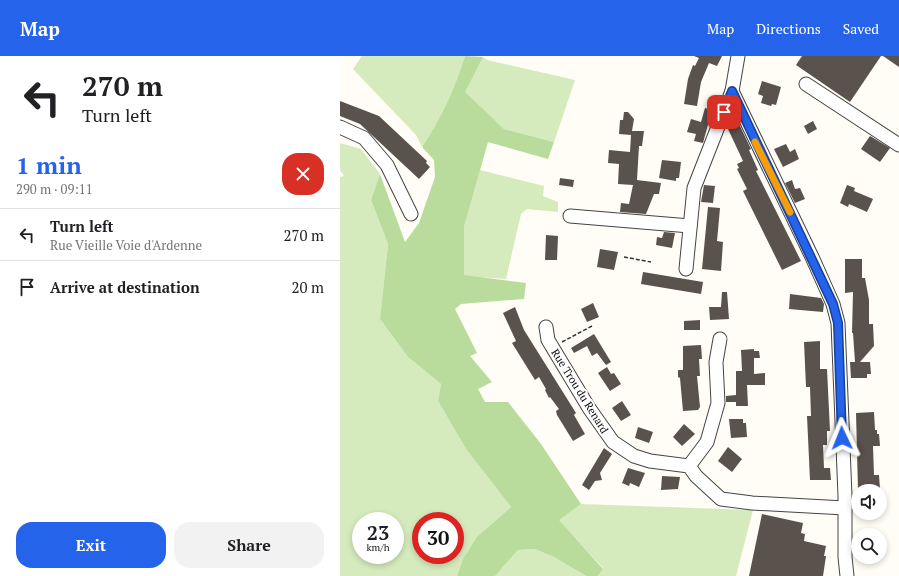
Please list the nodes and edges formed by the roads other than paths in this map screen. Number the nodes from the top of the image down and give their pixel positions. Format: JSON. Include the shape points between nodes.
{"nodes":[{"id":1,"x":738,"y":56,"type":"edge"},
{"id":2,"x":806,"y":84,"type":"dead end"},
{"id":3,"x":732,"y":91,"type":"junction"},
{"id":4,"x":340,"y":127,"type":"edge"},
{"id":5,"x":899,"y":145,"type":"edge"},
{"id":6,"x":411,"y":214,"type":"dead end"},
{"id":7,"x":570,"y":216,"type":"dead end"},
{"id":8,"x":690,"y":226,"type":"junction"},
{"id":9,"x":686,"y":269,"type":"dead end"},
{"id":10,"x":546,"y":326,"type":"dead end"},
{"id":11,"x":720,"y":339,"type":"dead end"},
{"id":12,"x":690,"y":466,"type":"junction"},
{"id":13,"x":845,"y":508,"type":"junction"},
{"id":14,"x":847,"y":576,"type":"edge"}],
"edges":[{"from":1,"to":3,"type":"street"},
{"from":2,"to":5,"type":"street"},
{"from":3,"to":8,"type":"street","via":[[694,188]]},
{"from":3,"to":13,"type":"street","via":[[833,304],[838,323]]},
{"from":4,"to":6,"type":"street","via":[[364,138],[387,165]]},
{"from":7,"to":8,"type":"street"},
{"from":8,"to":9,"type":"street"},
{"from":10,"to":12,"type":"street","name":"Rue Trou du Renard","via":[[548,340],[612,442],[634,456],[650,461]]},
{"from":11,"to":12,"type":"street","via":[[716,362],[718,403],[707,442]]},
{"from":12,"to":13,"type":"street","via":[[696,476],[721,499]]},
{"from":13,"to":14,"type":"street"}]}
